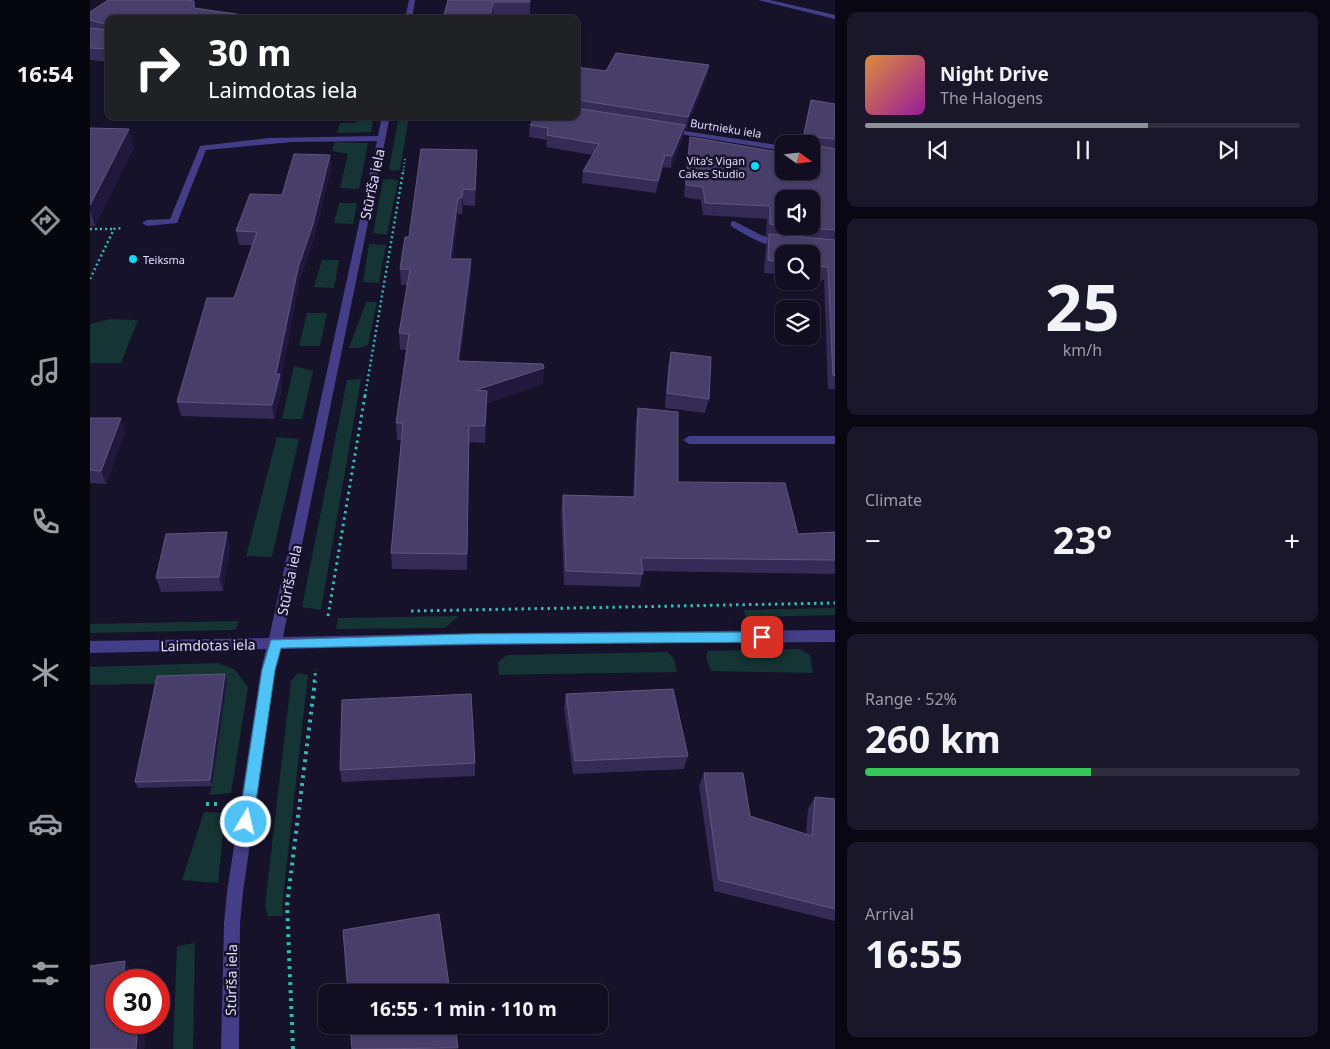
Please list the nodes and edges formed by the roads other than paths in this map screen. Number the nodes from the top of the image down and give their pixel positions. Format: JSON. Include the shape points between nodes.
{"nodes":[{"id":1,"x":412,"y":0,"type":"edge"},
{"id":2,"x":761,"y":0,"type":"edge"},
{"id":3,"x":409,"y":15,"type":"edge"},
{"id":4,"x":835,"y":17,"type":"edge"},
{"id":5,"x":385,"y":120,"type":"edge"},
{"id":6,"x":662,"y":129,"type":"edge"},
{"id":7,"x":381,"y":138,"type":"junction"},
{"id":8,"x":775,"y":148,"type":"edge"},
{"id":9,"x":147,"y":222,"type":"road end"},
{"id":10,"x":734,"y":224,"type":"dead end"},
{"id":11,"x":797,"y":245,"type":"edge"},
{"id":12,"x":689,"y":440,"type":"dead end"},
{"id":13,"x":835,"y":440,"type":"edge"},
{"id":14,"x":835,"y":636,"type":"edge"},
{"id":15,"x":276,"y":643,"type":"junction"},
{"id":16,"x":90,"y":647,"type":"edge"},
{"id":17,"x":230,"y":1049,"type":"edge"}],
"edges":[{"from":1,"to":3,"type":"street"},
{"from":2,"to":4,"type":"street"},
{"from":5,"to":7,"type":"street","name":"Stūrīša iela"},
{"from":6,"to":8,"type":"street","name":"Burtnieku iela"},
{"from":7,"to":9,"type":"street","via":[[203,148],[174,221]]},
{"from":7,"to":15,"type":"street","name":"Stūrīša iela"},
{"from":10,"to":11,"type":"street","via":[[768,243]]},
{"from":12,"to":13,"type":"street"},
{"from":14,"to":15,"type":"street","name":"Laimdotas iela"},
{"from":15,"to":16,"type":"street","name":"Laimdotas iela"},
{"from":15,"to":17,"type":"street","name":"Stūrīša iela","via":[[268,670],[235,892]]}]}
